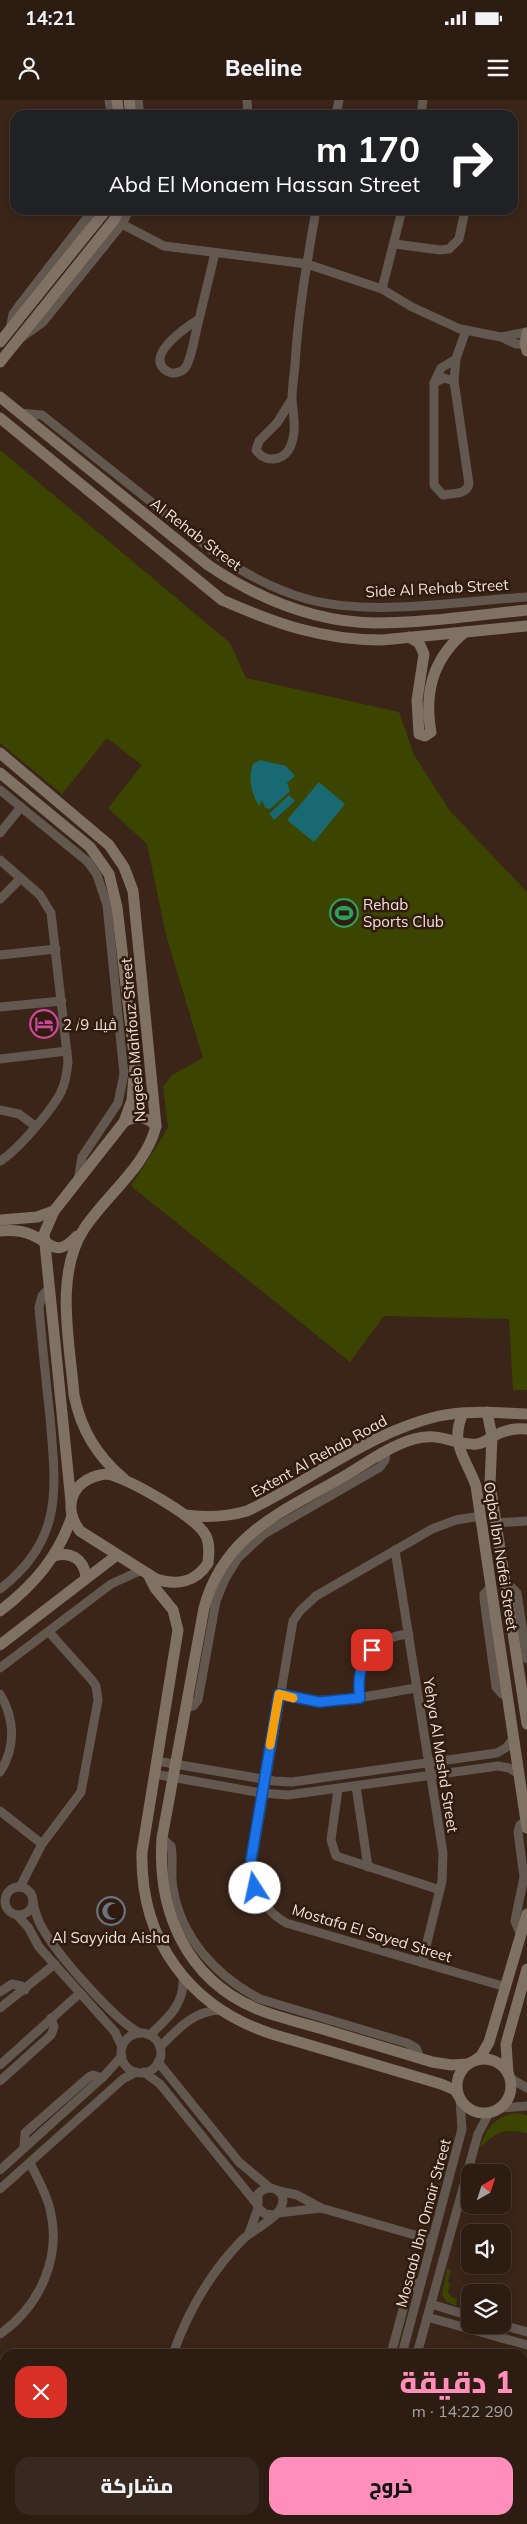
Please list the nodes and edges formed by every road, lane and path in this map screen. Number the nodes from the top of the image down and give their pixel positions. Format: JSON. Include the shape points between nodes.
{"nodes":[{"id":1,"x":89,"y":215,"type":"edge"},
{"id":2,"x":102,"y":215,"type":"edge"},
{"id":3,"x":315,"y":215,"type":"edge"},
{"id":4,"x":401,"y":215,"type":"edge"},
{"id":5,"x":464,"y":215,"type":"edge"},
{"id":6,"x":119,"y":218,"type":"edge"},
{"id":7,"x":395,"y":244,"type":"junction"},
{"id":8,"x":215,"y":253,"type":"junction"},
{"id":9,"x":306,"y":264,"type":"junction"},
{"id":10,"x":382,"y":289,"type":"junction"},
{"id":11,"x":199,"y":318,"type":"junction"},
{"id":12,"x":466,"y":330,"type":"junction"},
{"id":13,"x":15,"y":334,"type":"junction"},
{"id":14,"x":526,"y":340,"type":"edge"},
{"id":15,"x":0,"y":342,"type":"edge"},
{"id":16,"x":456,"y":359,"type":"junction"},
{"id":17,"x":0,"y":362,"type":"edge"},
{"id":18,"x":454,"y":381,"type":"junction"},
{"id":19,"x":434,"y":384,"type":"junction"},
{"id":20,"x":0,"y":397,"type":"edge"},
{"id":21,"x":292,"y":399,"type":"junction"},
{"id":22,"x":20,"y":413,"type":"junction"},
{"id":23,"x":0,"y":418,"type":"edge"},
{"id":24,"x":121,"y":479,"type":"junction"},
{"id":25,"x":113,"y":489,"type":"junction"},
{"id":26,"x":233,"y":582,"type":"junction"},
{"id":27,"x":527,"y":596,"type":"edge"},
{"id":28,"x":222,"y":600,"type":"junction"},
{"id":29,"x":527,"y":610,"type":"edge"},
{"id":30,"x":527,"y":626,"type":"edge"},
{"id":31,"x":465,"y":632,"type":"junction"},
{"id":32,"x":409,"y":637,"type":"junction"},
{"id":33,"x":0,"y":753,"type":"edge"},
{"id":34,"x":0,"y":773,"type":"edge"},
{"id":35,"x":0,"y":790,"type":"edge"},
{"id":36,"x":21,"y":807,"type":"junction"},
{"id":37,"x":0,"y":833,"type":"edge"},
{"id":38,"x":100,"y":835,"type":"junction"},
{"id":39,"x":90,"y":846,"type":"junction"},
{"id":40,"x":0,"y":860,"type":"edge"},
{"id":41,"x":21,"y":878,"type":"junction"},
{"id":42,"x":0,"y":899,"type":"edge"},
{"id":43,"x":56,"y":949,"type":"junction"},
{"id":44,"x":0,"y":954,"type":"edge"},
{"id":45,"x":62,"y":1001,"type":"junction"},
{"id":46,"x":0,"y":1007,"type":"edge"},
{"id":47,"x":67,"y":1051,"type":"junction"},
{"id":48,"x":0,"y":1059,"type":"edge"},
{"id":49,"x":0,"y":1110,"type":"edge"},
{"id":50,"x":124,"y":1122,"type":"junction"},
{"id":51,"x":34,"y":1126,"type":"junction"},
{"id":52,"x":156,"y":1126,"type":"junction"},
{"id":53,"x":0,"y":1162,"type":"edge"},
{"id":54,"x":78,"y":1181,"type":"junction"},
{"id":55,"x":54,"y":1211,"type":"junction"},
{"id":56,"x":0,"y":1220,"type":"edge"},
{"id":57,"x":84,"y":1230,"type":"junction"},
{"id":58,"x":0,"y":1231,"type":"edge"},
{"id":59,"x":44,"y":1242,"type":"junction"},
{"id":60,"x":50,"y":1287,"type":"junction"},
{"id":61,"x":487,"y":1412,"type":"junction"},
{"id":62,"x":464,"y":1413,"type":"junction"},
{"id":63,"x":527,"y":1414,"type":"edge"},
{"id":64,"x":527,"y":1429,"type":"edge"},
{"id":65,"x":492,"y":1436,"type":"junction"},
{"id":66,"x":456,"y":1441,"type":"junction"},
{"id":67,"x":124,"y":1479,"type":"junction"},
{"id":68,"x":490,"y":1484,"type":"junction"},
{"id":69,"x":476,"y":1486,"type":"junction"},
{"id":70,"x":71,"y":1502,"type":"junction"},
{"id":71,"x":184,"y":1515,"type":"junction"},
{"id":72,"x":72,"y":1516,"type":"junction"},
{"id":73,"x":481,"y":1516,"type":"junction"},
{"id":74,"x":527,"y":1521,"type":"edge"},
{"id":75,"x":496,"y":1523,"type":"junction"},
{"id":76,"x":261,"y":1530,"type":"junction"},
{"id":77,"x":395,"y":1550,"type":"junction"},
{"id":78,"x":117,"y":1555,"type":"junction"},
{"id":79,"x":54,"y":1556,"type":"junction"},
{"id":80,"x":208,"y":1563,"type":"junction"},
{"id":81,"x":219,"y":1570,"type":"junction"},
{"id":82,"x":145,"y":1572,"type":"junction"},
{"id":83,"x":86,"y":1577,"type":"junction"},
{"id":84,"x":506,"y":1582,"type":"junction"},
{"id":85,"x":0,"y":1589,"type":"edge"},
{"id":86,"x":0,"y":1611,"type":"edge"},
{"id":87,"x":205,"y":1631,"type":"junction"},
{"id":88,"x":50,"y":1632,"type":"junction"},
{"id":89,"x":409,"y":1634,"type":"junction"},
{"id":90,"x":0,"y":1645,"type":"edge"},
{"id":91,"x":527,"y":1660,"type":"edge"},
{"id":92,"x":0,"y":1668,"type":"edge"},
{"id":93,"x":416,"y":1688,"type":"junction"},
{"id":94,"x":525,"y":1693,"type":"edge"},
{"id":95,"x":0,"y":1694,"type":"edge"},
{"id":96,"x":279,"y":1694,"type":"junction"},
{"id":97,"x":360,"y":1698,"type":"junction"},
{"id":98,"x":527,"y":1724,"type":"edge"},
{"id":99,"x":514,"y":1737,"type":"junction"},
{"id":100,"x":157,"y":1760,"type":"junction"},
{"id":101,"x":429,"y":1763,"type":"junction"},
{"id":102,"x":175,"y":1764,"type":"junction"},
{"id":103,"x":0,"y":1772,"type":"edge"},
{"id":104,"x":154,"y":1774,"type":"junction"},
{"id":105,"x":519,"y":1774,"type":"junction"},
{"id":106,"x":431,"y":1776,"type":"junction"},
{"id":107,"x":173,"y":1777,"type":"junction"},
{"id":108,"x":264,"y":1780,"type":"junction"},
{"id":109,"x":356,"y":1786,"type":"junction"},
{"id":110,"x":338,"y":1788,"type":"junction"},
{"id":111,"x":262,"y":1793,"type":"junction"},
{"id":112,"x":0,"y":1811,"type":"edge"},
{"id":113,"x":526,"y":1824,"type":"edge"},
{"id":114,"x":42,"y":1844,"type":"junction"},
{"id":115,"x":368,"y":1867,"type":"junction"},
{"id":116,"x":20,"y":1887,"type":"junction"},
{"id":117,"x":440,"y":1890,"type":"junction"},
{"id":118,"x":2,"y":1900,"type":"edge"},
{"id":119,"x":33,"y":1902,"type":"junction"},
{"id":120,"x":527,"y":1914,"type":"edge"},
{"id":121,"x":17,"y":1915,"type":"junction"},
{"id":122,"x":521,"y":1936,"type":"junction"},
{"id":123,"x":422,"y":1963,"type":"junction"},
{"id":124,"x":54,"y":1964,"type":"junction"},
{"id":125,"x":527,"y":1969,"type":"edge"},
{"id":126,"x":183,"y":1977,"type":"junction"},
{"id":127,"x":506,"y":1987,"type":"junction"},
{"id":128,"x":25,"y":1990,"type":"junction"},
{"id":129,"x":0,"y":1992,"type":"edge"},
{"id":130,"x":80,"y":1993,"type":"junction"},
{"id":131,"x":524,"y":1994,"type":"edge"},
{"id":132,"x":0,"y":2008,"type":"edge"},
{"id":133,"x":220,"y":2010,"type":"junction"},
{"id":134,"x":51,"y":2018,"type":"junction"},
{"id":135,"x":140,"y":2033,"type":"junction"},
{"id":136,"x":150,"y":2035,"type":"junction"},
{"id":137,"x":160,"y":2047,"type":"junction"},
{"id":138,"x":122,"y":2052,"type":"junction"},
{"id":139,"x":158,"y":2062,"type":"junction"},
{"id":140,"x":471,"y":2062,"type":"junction"},
{"id":141,"x":0,"y":2065,"type":"edge"},
{"id":142,"x":140,"y":2072,"type":"junction"},
{"id":143,"x":509,"y":2075,"type":"junction"},
{"id":144,"x":0,"y":2081,"type":"edge"},
{"id":145,"x":527,"y":2088,"type":"edge"},
{"id":146,"x":459,"y":2097,"type":"junction"},
{"id":147,"x":527,"y":2106,"type":"edge"},
{"id":148,"x":501,"y":2108,"type":"junction"},
{"id":149,"x":489,"y":2113,"type":"junction"},
{"id":150,"x":30,"y":2163,"type":"junction"},
{"id":151,"x":0,"y":2170,"type":"edge"},
{"id":152,"x":0,"y":2189,"type":"edge"},
{"id":153,"x":275,"y":2189,"type":"junction"},
{"id":154,"x":257,"y":2206,"type":"junction"},
{"id":155,"x":321,"y":2208,"type":"junction"},
{"id":156,"x":276,"y":2214,"type":"junction"},
{"id":157,"x":249,"y":2234,"type":"junction"},
{"id":158,"x":432,"y":2240,"type":"junction"},
{"id":159,"x":421,"y":2282,"type":"junction"},
{"id":160,"x":431,"y":2304,"type":"junction"},
{"id":161,"x":461,"y":2313,"type":"edge"},
{"id":162,"x":427,"y":2317,"type":"junction"},
{"id":163,"x":511,"y":2328,"type":"edge"},
{"id":164,"x":527,"y":2332,"type":"edge"},
{"id":165,"x":0,"y":2334,"type":"edge"},
{"id":166,"x":527,"y":2345,"type":"edge"},
{"id":167,"x":175,"y":2349,"type":"edge"},
{"id":168,"x":392,"y":2349,"type":"edge"},
{"id":169,"x":403,"y":2349,"type":"edge"},
{"id":170,"x":418,"y":2349,"type":"edge"}],
"edges":[{"from":1,"to":13,"type":"street","via":[[13,314]]},
{"from":2,"to":13,"type":"street"},
{"from":3,"to":9,"type":"street"},
{"from":4,"to":7,"type":"street"},
{"from":5,"to":7,"type":"street","via":[[458,239],[449,250]]},
{"from":6,"to":8,"type":"street","via":[[164,246]]},
{"from":6,"to":13,"type":"street"},
{"from":7,"to":10,"type":"street"},
{"from":8,"to":9,"type":"street"},
{"from":8,"to":11,"type":"street"},
{"from":9,"to":10,"type":"street"},
{"from":9,"to":21,"type":"street"},
{"from":10,"to":12,"type":"street","via":[[443,323]]},
{"from":11,"to":11,"type":"street","via":[[186,367],[175,373],[163,369],[161,355],[177,335]]},
{"from":12,"to":14,"type":"street","via":[[501,337],[516,344]]},
{"from":12,"to":16,"type":"street"},
{"from":13,"to":15,"type":"street"},
{"from":13,"to":17,"type":"street"},
{"from":16,"to":18,"type":"street"},
{"from":16,"to":19,"type":"street","via":[[441,368]]},
{"from":18,"to":19,"type":"street","via":[[444,378]]},
{"from":18,"to":19,"type":"street","via":[[469,484],[468,489],[462,492],[443,495],[434,485]]},
{"from":20,"to":22,"type":"street","name":"Al Rehab Street"},
{"from":21,"to":21,"type":"street","via":[[277,423],[259,441],[256,450],[263,458],[274,460],[283,456],[290,447],[294,437]]},
{"from":22,"to":24,"type":"street","name":"Side Al Rehab Street","via":[[42,415]]},
{"from":22,"to":25,"type":"street","name":"Al Rehab Street"},
{"from":23,"to":28,"type":"street"},
{"from":24,"to":25,"type":"street"},
{"from":24,"to":27,"type":"street","name":"Side Al Rehab Street","via":[[246,574],[276,589],[308,599],[340,606],[373,608]]},
{"from":25,"to":26,"type":"street","name":"Al Rehab Street"},
{"from":26,"to":28,"type":"street"},
{"from":26,"to":29,"type":"street","name":"Al Rehab Street","via":[[305,612],[373,623]]},
{"from":28,"to":32,"type":"street","via":[[322,635],[359,640]]},
{"from":30,"to":31,"type":"street"},
{"from":31,"to":32,"type":"street"},
{"from":31,"to":32,"type":"street","via":[[442,656],[433,676],[428,702],[431,732],[425,736],[419,734],[416,717],[424,654],[419,644]]},
{"from":33,"to":38,"type":"street"},
{"from":34,"to":39,"type":"street"},
{"from":35,"to":36,"type":"street"},
{"from":36,"to":37,"type":"street"},
{"from":36,"to":54,"type":"street","via":[[76,851],[97,875],[104,890],[124,1074],[118,1102],[82,1157]]},
{"from":38,"to":39,"type":"street"},
{"from":38,"to":52,"type":"street","name":"Nageeb Mahfouz Street","via":[[121,861],[133,892]]},
{"from":39,"to":50,"type":"street","name":"Nageeb Mahfouz Street","via":[[109,874],[117,907],[135,1076],[132,1100]]},
{"from":40,"to":41,"type":"street"},
{"from":41,"to":42,"type":"street"},
{"from":41,"to":43,"type":"street","via":[[46,903],[54,923]]},
{"from":43,"to":44,"type":"street"},
{"from":43,"to":45,"type":"street"},
{"from":45,"to":46,"type":"street"},
{"from":45,"to":47,"type":"street"},
{"from":47,"to":48,"type":"street"},
{"from":47,"to":51,"type":"street","via":[[67,1072],[61,1092]]},
{"from":49,"to":51,"type":"street","via":[[19,1114]]},
{"from":50,"to":52,"type":"street","via":[[137,1117]]},
{"from":50,"to":54,"type":"street","name":"Nageeb Mahfouz Street"},
{"from":51,"to":53,"type":"street","via":[[13,1152]]},
{"from":52,"to":57,"type":"street","name":"Nageeb Mahfouz Street","via":[[145,1153]]},
{"from":54,"to":55,"type":"street","name":"Nageeb Mahfouz Street"},
{"from":55,"to":56,"type":"street","via":[[37,1217]]},
{"from":55,"to":59,"type":"street","name":"Nageeb Mahfouz Street","via":[[46,1226]]},
{"from":57,"to":59,"type":"street","via":[[63,1248],[53,1248]]},
{"from":57,"to":67,"type":"street","name":"Nageeb Mahfouz Street","via":[[72,1253],[67,1279],[74,1395],[77,1412],[91,1442],[100,1456]]},
{"from":58,"to":59,"type":"street","via":[[25,1232]]},
{"from":59,"to":60,"type":"street","name":"Nageeb Mahfouz Street"},
{"from":60,"to":70,"type":"street","name":"Nageeb Mahfouz Street"},
{"from":60,"to":85,"type":"street","via":[[42,1296],[39,1307],[55,1474],[53,1509],[37,1550],[21,1571]]},
{"from":61,"to":62,"type":"street","name":"Extent Al Rehab Road"},
{"from":61,"to":63,"type":"street","name":"Extent Al Rehab Road"},
{"from":61,"to":65,"type":"street","name":"Oqba Ibn Nafei Street"},
{"from":62,"to":66,"type":"street"},
{"from":62,"to":71,"type":"street","name":"Extent Al Rehab Road","via":[[396,1430],[248,1511],[205,1518]]},
{"from":64,"to":65,"type":"street","name":"Extent Al Rehab Road","via":[[508,1430]]},
{"from":65,"to":66,"type":"street","name":"Extent Al Rehab Road","via":[[480,1444]]},
{"from":65,"to":68,"type":"street","name":"Oqba Ibn Nafei Street"},
{"from":66,"to":69,"type":"street","name":"Oqba Ibn Nafei Street"},
{"from":66,"to":76,"type":"street","name":"Extent Al Rehab Road","via":[[429,1436],[414,1439],[386,1452]]},
{"from":67,"to":70,"type":"street","via":[[108,1474],[88,1478],[77,1488]]},
{"from":67,"to":71,"type":"street"},
{"from":68,"to":69,"type":"street"},
{"from":68,"to":75,"type":"street","name":"Oqba Ibn Nafei Street"},
{"from":69,"to":73,"type":"street","name":"Oqba Ibn Nafei Street"},
{"from":70,"to":72,"type":"street","name":"Nageeb Mahfouz Street"},
{"from":71,"to":80,"type":"street","via":[[206,1537]]},
{"from":72,"to":78,"type":"street","via":[[80,1531]]},
{"from":72,"to":79,"type":"street"},
{"from":73,"to":77,"type":"street","name":"Mostafa El Sayed Street","via":[[443,1524]]},
{"from":73,"to":99,"type":"street","name":"Oqba Ibn Nafei Street"},
{"from":74,"to":75,"type":"street"},
{"from":75,"to":84,"type":"street","name":"Oqba Ibn Nafei Street"},
{"from":76,"to":81,"type":"street","name":"Extent Al Rehab Road","via":[[239,1543]]},
{"from":76,"to":87,"type":"street","via":[[225,1579]]},
{"from":77,"to":89,"type":"street","name":"Yehya Al Mashd Street"},
{"from":77,"to":96,"type":"street","name":"Mostafa El Sayed Street","via":[[316,1596],[300,1611],[290,1632]]},
{"from":78,"to":82,"type":"street"},
{"from":78,"to":83,"type":"street"},
{"from":79,"to":83,"type":"street","via":[[69,1554],[76,1557],[85,1569]]},
{"from":79,"to":86,"type":"street","via":[[34,1582]]},
{"from":80,"to":81,"type":"street"},
{"from":80,"to":82,"type":"street","via":[[195,1577],[181,1583],[166,1582]]},
{"from":81,"to":87,"type":"street","name":"Extent Al Rehab Road","via":[[208,1593]]},
{"from":82,"to":88,"type":"street","via":[[112,1584]]},
{"from":82,"to":100,"type":"street","via":[[173,1610],[178,1630]]},
{"from":83,"to":90,"type":"street"},
{"from":84,"to":91,"type":"street","via":[[517,1593]]},
{"from":84,"to":94,"type":"street","name":"Oqba Ibn Nafei Street"},
{"from":87,"to":102,"type":"street","name":"Extent Al Rehab Road","via":[[185,1708]]},
{"from":88,"to":92,"type":"street"},
{"from":88,"to":114,"type":"street","via":[[96,1686],[98,1700],[81,1792]]},
{"from":89,"to":93,"type":"street","name":"Yehya Al Mashd Street"},
{"from":89,"to":97,"type":"street","via":[[384,1640],[366,1658],[359,1677]]},
{"from":93,"to":97,"type":"street"},
{"from":93,"to":101,"type":"street","name":"Yehya Al Mashd Street"},
{"from":94,"to":98,"type":"street","name":"Oqba Ibn Nafei Street"},
{"from":95,"to":103,"type":"street","via":[[8,1706],[12,1727],[10,1748]]},
{"from":96,"to":97,"type":"street","via":[[319,1702]]},
{"from":96,"to":108,"type":"street","name":"Mostafa El Sayed Street"},
{"from":99,"to":101,"type":"street","via":[[507,1748],[497,1753]]},
{"from":99,"to":105,"type":"street","name":"Oqba Ibn Nafei Street"},
{"from":100,"to":102,"type":"street"},
{"from":100,"to":104,"type":"street"},
{"from":101,"to":106,"type":"street","name":"Yehya Al Mashd Street"},
{"from":101,"to":108,"type":"street","via":[[292,1782]]},
{"from":102,"to":107,"type":"street","name":"Extent Al Rehab Road"},
{"from":102,"to":108,"type":"street"},
{"from":104,"to":107,"type":"street"},
{"from":104,"to":126,"type":"street","via":[[142,1852],[144,1895],[158,1936]]},
{"from":105,"to":106,"type":"street","via":[[498,1766]]},
{"from":105,"to":113,"type":"street","name":"Oqba Ibn Nafei Street"},
{"from":106,"to":109,"type":"street"},
{"from":106,"to":117,"type":"street","name":"Yehya Al Mashd Street","via":[[443,1854]]},
{"from":107,"to":111,"type":"street"},
{"from":107,"to":140,"type":"street","name":"Extent Al Rehab Road","via":[[162,1838],[161,1876],[167,1907],[178,1923],[190,1955],[214,1980],[246,2003],[420,2058],[451,2065]]},
{"from":108,"to":111,"type":"street","name":"Mostafa El Sayed Street"},
{"from":109,"to":110,"type":"street"},
{"from":109,"to":115,"type":"street"},
{"from":110,"to":111,"type":"street","via":[[288,1796]]},
{"from":110,"to":115,"type":"street","via":[[331,1846],[338,1857]]},
{"from":111,"to":123,"type":"street","name":"Mostafa El Sayed Street","via":[[251,1869],[255,1888],[265,1906],[279,1919],[296,1927]]},
{"from":112,"to":114,"type":"street"},
{"from":113,"to":122,"type":"street","via":[[520,1824],[518,1832],[524,1876],[515,1921]]},
{"from":114,"to":116,"type":"street"},
{"from":115,"to":117,"type":"street"},
{"from":116,"to":118,"type":"street","via":[[10,1890]]},
{"from":116,"to":119,"type":"street","via":[[30,1892]]},
{"from":117,"to":123,"type":"street","name":"Yehya Al Mashd Street"},
{"from":118,"to":121,"type":"street","via":[[8,1911]]},
{"from":119,"to":121,"type":"street","via":[[29,1910]]},
{"from":119,"to":135,"type":"street","via":[[43,1930],[66,1959],[120,2020]]},
{"from":120,"to":122,"type":"street"},
{"from":121,"to":124,"type":"street"},
{"from":122,"to":127,"type":"street"},
{"from":123,"to":127,"type":"street","name":"Mostafa El Sayed Street"},
{"from":124,"to":128,"type":"street"},
{"from":124,"to":130,"type":"street"},
{"from":125,"to":131,"type":"street"},
{"from":126,"to":133,"type":"street"},
{"from":126,"to":136,"type":"street","via":[[183,1992],[178,2006]]},
{"from":127,"to":140,"type":"street","via":[[489,2042],[481,2056]]},
{"from":128,"to":129,"type":"street","via":[[12,1984]]},
{"from":128,"to":132,"type":"street"},
{"from":130,"to":134,"type":"street"},
{"from":130,"to":138,"type":"street","via":[[115,2032]]},
{"from":131,"to":143,"type":"street","via":[[506,2044]]},
{"from":133,"to":137,"type":"street","via":[[204,2012],[190,2019]]},
{"from":133,"to":146,"type":"street","via":[[263,2031],[441,2084],[455,2090]]},
{"from":134,"to":141,"type":"street"},
{"from":134,"to":144,"type":"street","via":[[54,2027],[51,2035]]},
{"from":135,"to":136,"type":"street"},
{"from":135,"to":138,"type":"street","via":[[127,2039]]},
{"from":136,"to":137,"type":"street"},
{"from":137,"to":139,"type":"street"},
{"from":138,"to":142,"type":"street","via":[[126,2066]]},
{"from":138,"to":151,"type":"street","via":[[102,2078]]},
{"from":139,"to":142,"type":"street","via":[[152,2069]]},
{"from":139,"to":153,"type":"street","via":[[239,2162]]},
{"from":140,"to":143,"type":"street","via":[[493,2060]]},
{"from":140,"to":146,"type":"street","via":[[463,2068],[457,2081]]},
{"from":142,"to":150,"type":"street","via":[[122,2079]]},
{"from":142,"to":154,"type":"street","via":[[160,2084]]},
{"from":143,"to":145,"type":"street"},
{"from":143,"to":148,"type":"street","via":[[510,2094]]},
{"from":146,"to":149,"type":"street","via":[[469,2109]]},
{"from":146,"to":158,"type":"street","name":"Mosaab Ibn Omair Street","via":[[462,2129]]},
{"from":147,"to":148,"type":"street"},
{"from":148,"to":149,"type":"street"},
{"from":149,"to":160,"type":"street","name":"Mosaab Ibn Omair Street","via":[[478,2134]]},
{"from":150,"to":152,"type":"street"},
{"from":150,"to":165,"type":"street","via":[[50,2207],[52,2256],[33,2301]]},
{"from":153,"to":154,"type":"street","via":[[258,2194]]},
{"from":153,"to":155,"type":"street","via":[[297,2195]]},
{"from":153,"to":156,"type":"street","via":[[284,2205]]},
{"from":154,"to":156,"type":"street","via":[[265,2214]]},
{"from":154,"to":157,"type":"street"},
{"from":155,"to":156,"type":"street"},
{"from":155,"to":158,"type":"street"},
{"from":156,"to":157,"type":"street"},
{"from":157,"to":167,"type":"street","via":[[223,2261],[203,2290]]},
{"from":158,"to":159,"type":"street","name":"Mosaab Ibn Omair Street"},
{"from":159,"to":168,"type":"street","via":[[408,2291]]},
{"from":159,"to":169,"type":"street","name":"Mosaab Ibn Omair Street"},
{"from":160,"to":161,"type":"street"},
{"from":160,"to":162,"type":"street","name":"Mosaab Ibn Omair Street"},
{"from":162,"to":166,"type":"street"},
{"from":162,"to":170,"type":"street","name":"Mosaab Ibn Omair Street"},
{"from":163,"to":164,"type":"street"}]}
